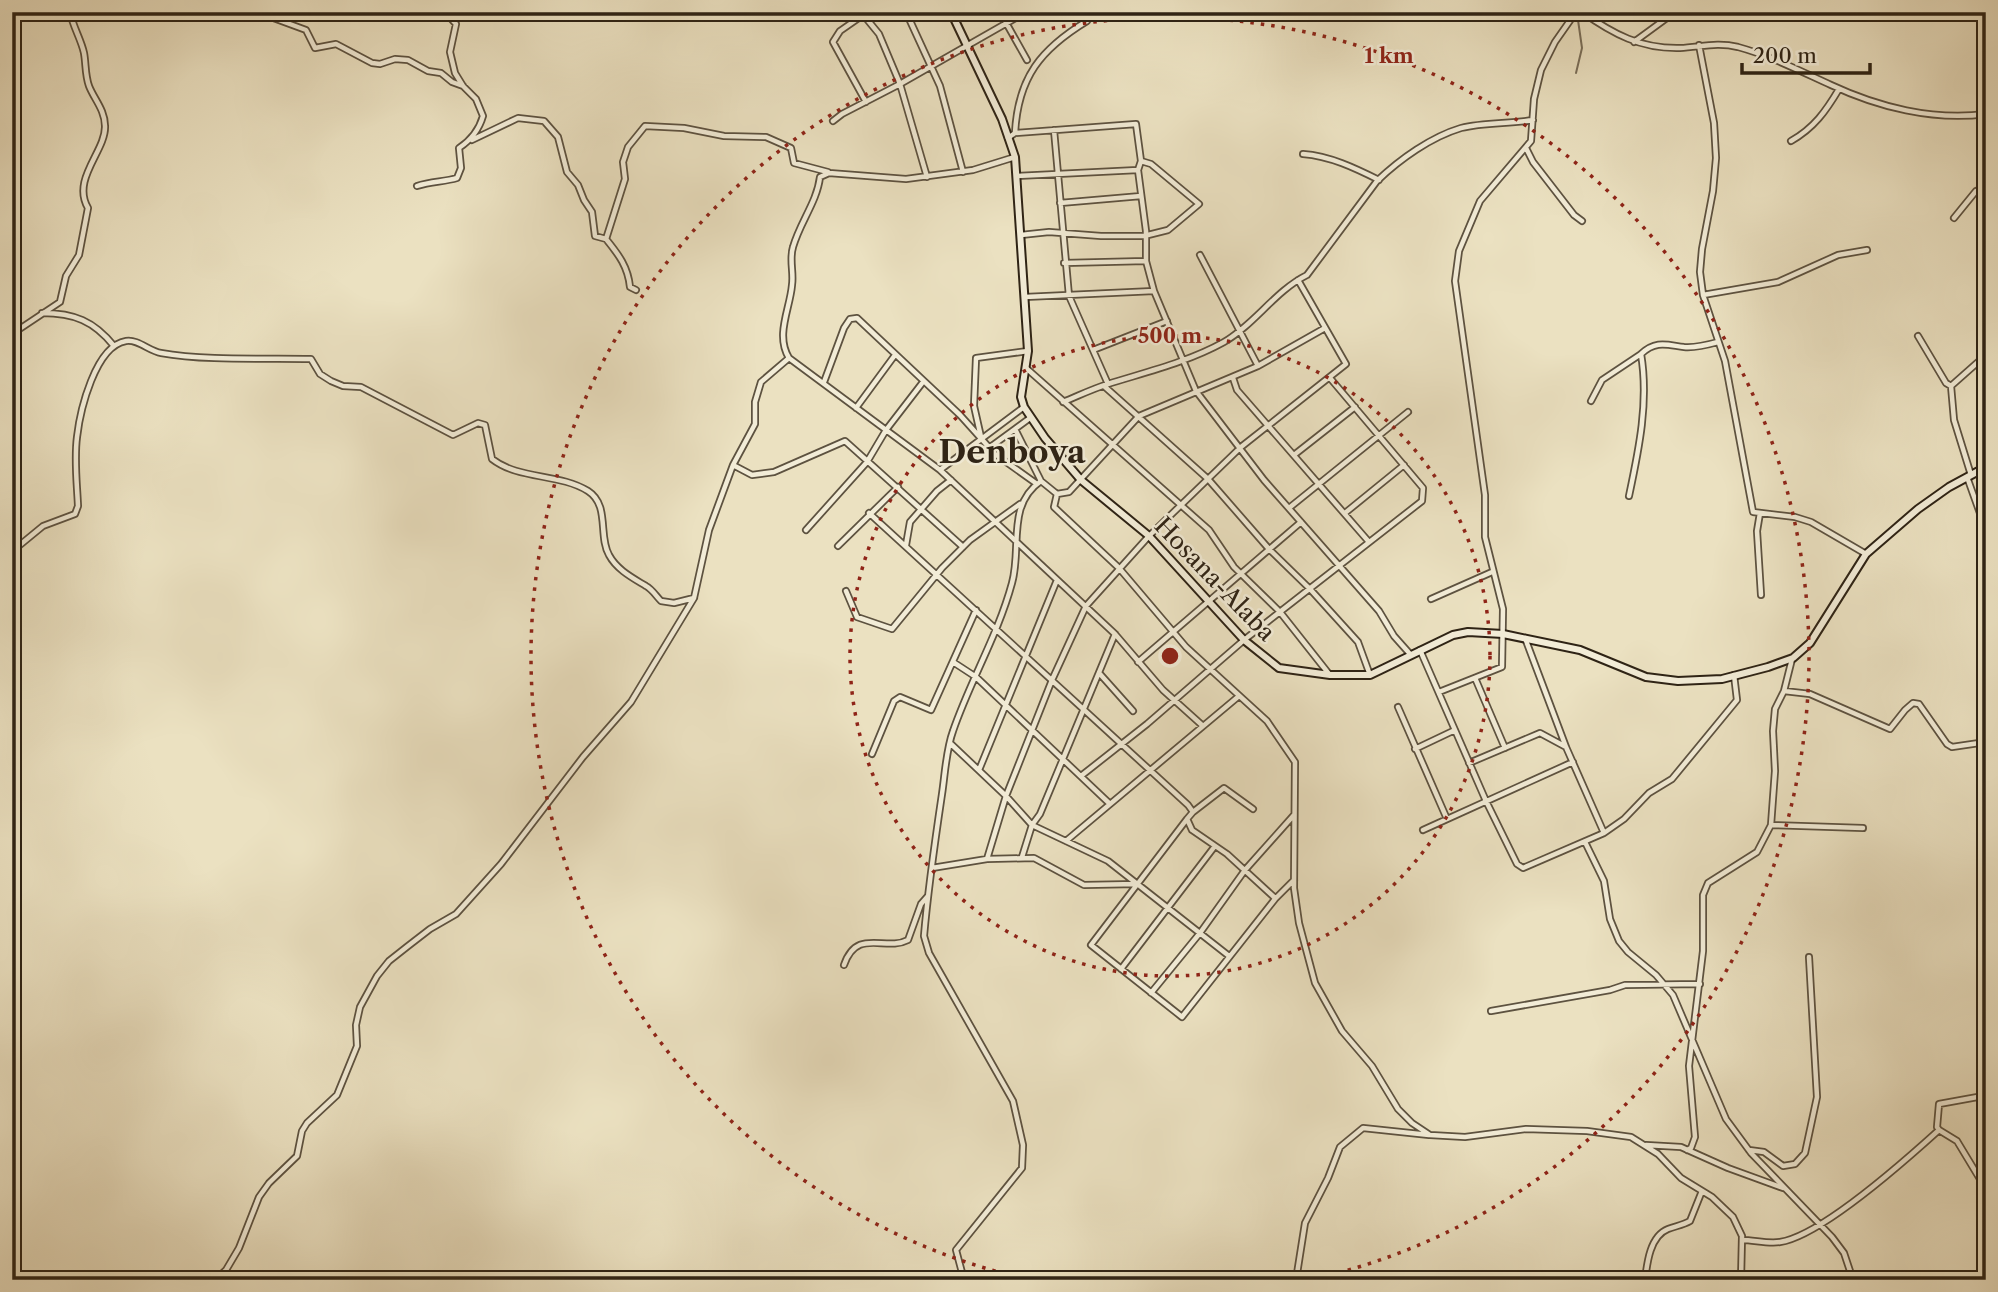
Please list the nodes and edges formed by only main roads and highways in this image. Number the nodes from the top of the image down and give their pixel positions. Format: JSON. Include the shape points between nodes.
{"nodes":[{"id":1,"x":951,"y":12,"type":"edge"},
{"id":2,"x":1986,"y":467,"type":"edge"}],
"edges":[{"from":1,"to":2,"type":"main road","name":"Hosana-Alaba","via":[[1002,120],[1014,157],[1026,297],[1024,407],[1081,480],[1149,536],[1244,640],[1279,668],[1330,676],[1370,675],[1468,632],[1503,634],[1580,650],[1646,677],[1678,681],[1734,676],[1793,658],[1810,643],[1866,554],[1918,509]]}]}
